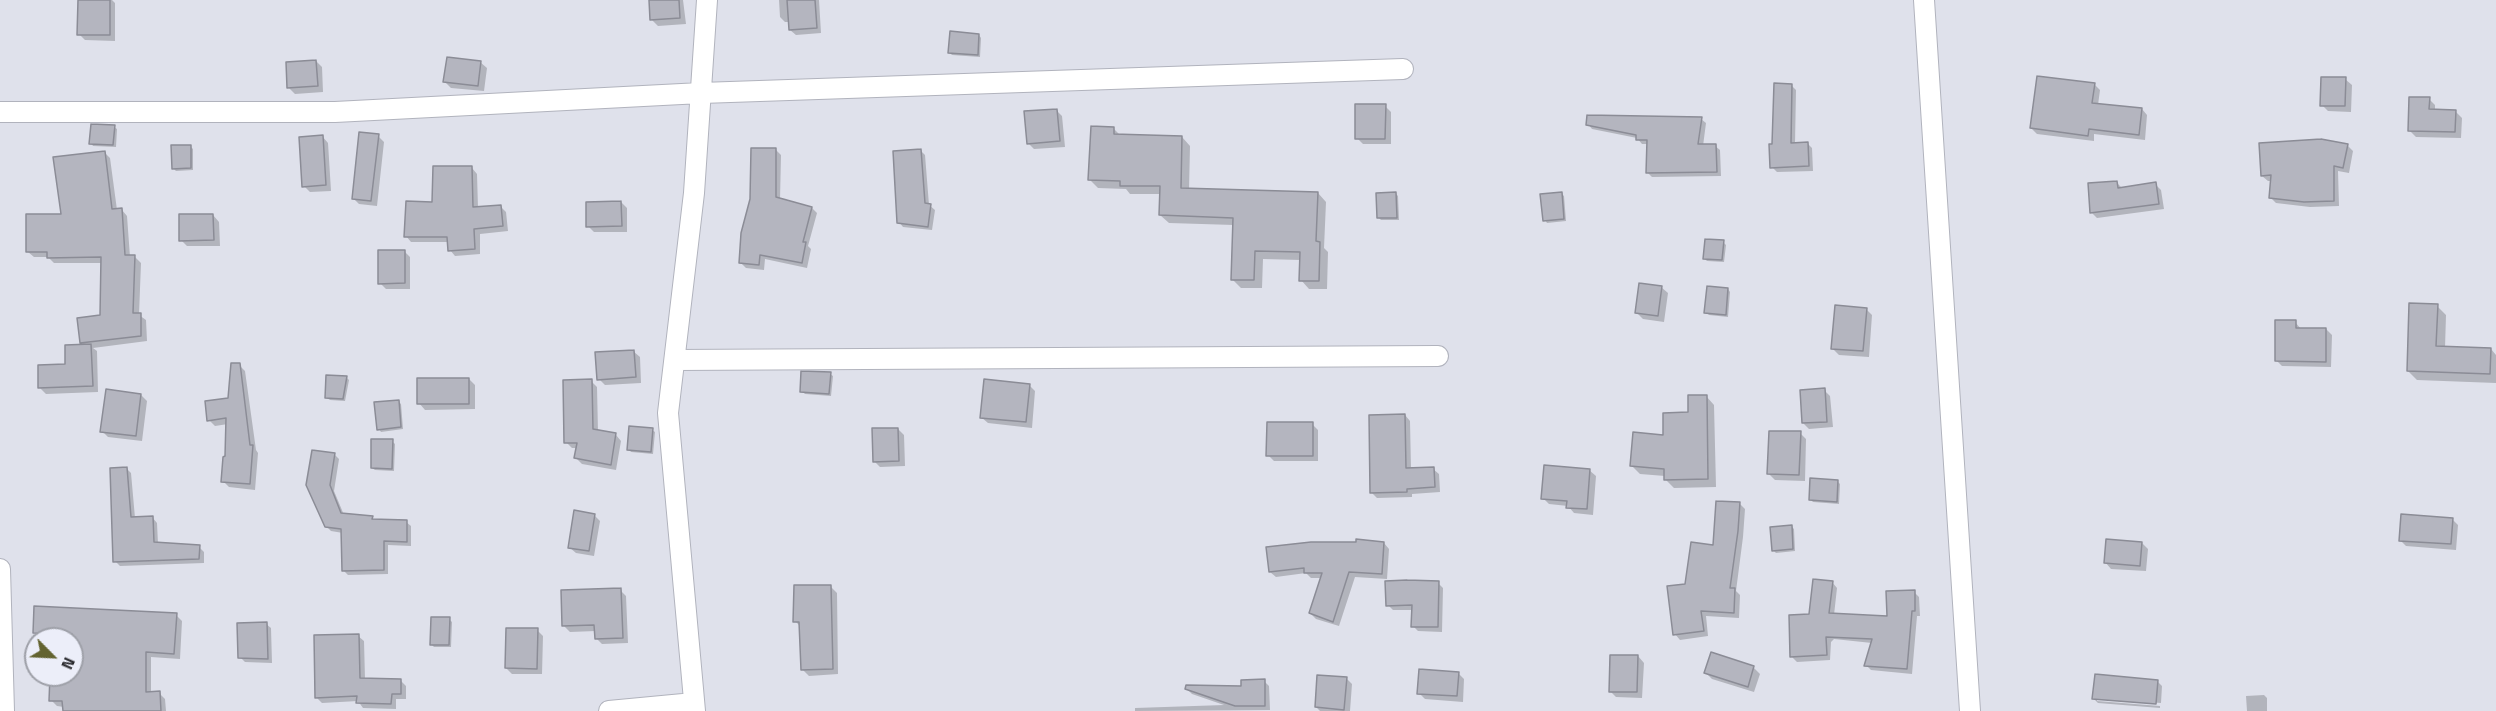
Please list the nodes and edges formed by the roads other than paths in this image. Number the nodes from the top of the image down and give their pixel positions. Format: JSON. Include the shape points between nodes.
{"nodes":[{"id":1,"x":707,"y":0,"type":"edge"},
{"id":2,"x":1924,"y":0,"type":"edge"},
{"id":3,"x":1403,"y":69,"type":"dead end"},
{"id":4,"x":701,"y":93,"type":"junction"},
{"id":5,"x":0,"y":112,"type":"edge"},
{"id":6,"x":1438,"y":356,"type":"dead end"},
{"id":7,"x":675,"y":360,"type":"junction"},
{"id":8,"x":0,"y":569,"type":"edge"},
{"id":9,"x":695,"y":707,"type":"edge"},
{"id":10,"x":4,"y":711,"type":"edge"},
{"id":11,"x":609,"y":711,"type":"edge"},
{"id":12,"x":1970,"y":711,"type":"edge"}],
"edges":[{"from":1,"to":4,"type":"street"},
{"from":2,"to":12,"type":"street"},
{"from":3,"to":4,"type":"street"},
{"from":4,"to":5,"type":"street","via":[[335,112]]},
{"from":4,"to":7,"type":"street"},
{"from":6,"to":7,"type":"street"},
{"from":7,"to":9,"type":"street","via":[[668,413]]},
{"from":8,"to":10,"type":"street"},
{"from":9,"to":11,"type":"street"}]}
